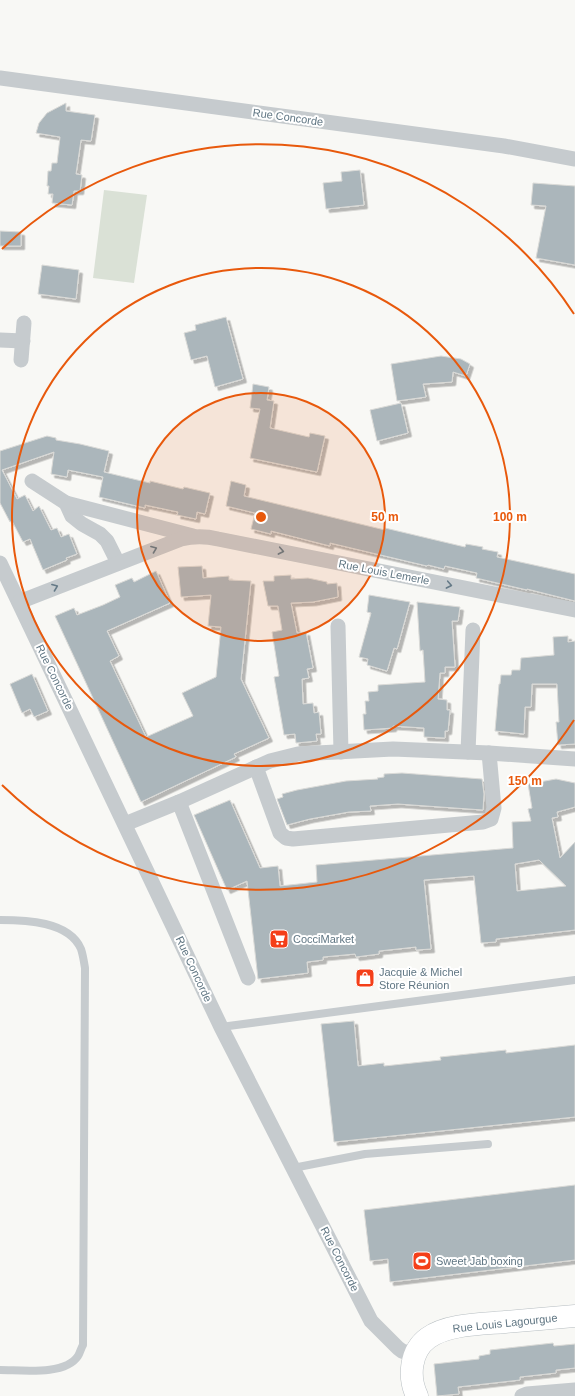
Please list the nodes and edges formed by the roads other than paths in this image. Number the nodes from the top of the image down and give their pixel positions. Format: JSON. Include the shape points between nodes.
{"nodes":[{"id":1,"x":0,"y":78,"type":"edge"},
{"id":2,"x":575,"y":159,"type":"edge"},
{"id":3,"x":24,"y":323,"type":"dead end"},
{"id":4,"x":0,"y":340,"type":"edge"},
{"id":5,"x":23,"y":342,"type":"junction"},
{"id":6,"x":22,"y":360,"type":"dead end"},
{"id":7,"x":32,"y":481,"type":"dead end"},
{"id":8,"x":66,"y":503,"type":"junction"},
{"id":9,"x":194,"y":536,"type":"junction"},
{"id":10,"x":0,"y":563,"type":"edge"},
{"id":11,"x":118,"y":563,"type":"junction"},
{"id":12,"x":19,"y":602,"type":"junction"},
{"id":13,"x":575,"y":610,"type":"edge"},
{"id":14,"x":338,"y":626,"type":"dead end"},
{"id":15,"x":473,"y":630,"type":"dead end"},
{"id":16,"x":341,"y":752,"type":"junction"},
{"id":17,"x":468,"y":752,"type":"junction"},
{"id":18,"x":489,"y":753,"type":"junction"},
{"id":19,"x":575,"y":759,"type":"edge"},
{"id":20,"x":256,"y":767,"type":"junction"},
{"id":21,"x":179,"y":802,"type":"junction"},
{"id":22,"x":125,"y":824,"type":"junction"},
{"id":23,"x":0,"y":920,"type":"edge"},
{"id":24,"x":248,"y":978,"type":"dead end"},
{"id":25,"x":575,"y":980,"type":"edge"},
{"id":26,"x":221,"y":1027,"type":"junction"},
{"id":27,"x":488,"y":1144,"type":"dead end"},
{"id":28,"x":293,"y":1168,"type":"junction"},
{"id":29,"x":575,"y":1316,"type":"edge"},
{"id":30,"x":415,"y":1355,"type":"junction"},
{"id":31,"x":0,"y":1370,"type":"edge"},
{"id":32,"x":575,"y":1390,"type":"edge"},
{"id":33,"x":417,"y":1396,"type":"edge"},
{"id":34,"x":522,"y":1396,"type":"edge"}],
"edges":[{"from":1,"to":2,"type":"street","name":"Rue Concorde","via":[[504,146]]},
{"from":3,"to":5,"type":"street"},
{"from":4,"to":5,"type":"street"},
{"from":5,"to":6,"type":"street"},
{"from":7,"to":8,"type":"street","name":"Rue Louis Lemerle"},
{"from":8,"to":9,"type":"street","name":"Rue Louis Lemerle"},
{"from":8,"to":11,"type":"street","name":"Rue Louis Lemerle","via":[[72,516],[107,541]]},
{"from":11,"to":9,"type":"street","name":"Rue Louis Lemerle","one_way":true},
{"from":9,"to":13,"type":"street","name":"Rue Louis Lemerle","one_way":true},
{"from":10,"to":12,"type":"street","name":"Rue Concorde"},
{"from":12,"to":11,"type":"street","name":"Rue Louis Lemerle","one_way":true},
{"from":12,"to":22,"type":"street","name":"Rue Concorde"},
{"from":14,"to":16,"type":"street"},
{"from":15,"to":17,"type":"street"},
{"from":16,"to":17,"type":"street","via":[[393,749]]},
{"from":16,"to":20,"type":"street","via":[[298,754]]},
{"from":17,"to":18,"type":"street"},
{"from":18,"to":19,"type":"street"},
{"from":18,"to":20,"type":"street","via":[[494,808],[492,818],[483,822],[293,839],[286,838],[280,833]]},
{"from":20,"to":21,"type":"street"},
{"from":21,"to":22,"type":"street"},
{"from":21,"to":24,"type":"street"},
{"from":22,"to":26,"type":"street","name":"Rue Concorde"},
{"from":23,"to":31,"type":"lane","via":[[39,922],[59,929],[73,937],[81,949],[85,968],[83,1345],[78,1357],[66,1366],[52,1370]]},
{"from":25,"to":26,"type":"lane"},
{"from":26,"to":28,"type":"street","name":"Rue Concorde"},
{"from":27,"to":28,"type":"lane","via":[[365,1154]]},
{"from":28,"to":30,"type":"street","name":"Rue Concorde","via":[[371,1321],[398,1348]]},
{"from":29,"to":30,"type":"main road","name":"Rue Louis Lagourgue","via":[[470,1325],[444,1330],[428,1337]]},
{"from":30,"to":33,"type":"main road","name":"Rue Louis Lagourgue","via":[[412,1382]]},
{"from":32,"to":34,"type":"street"}]}
